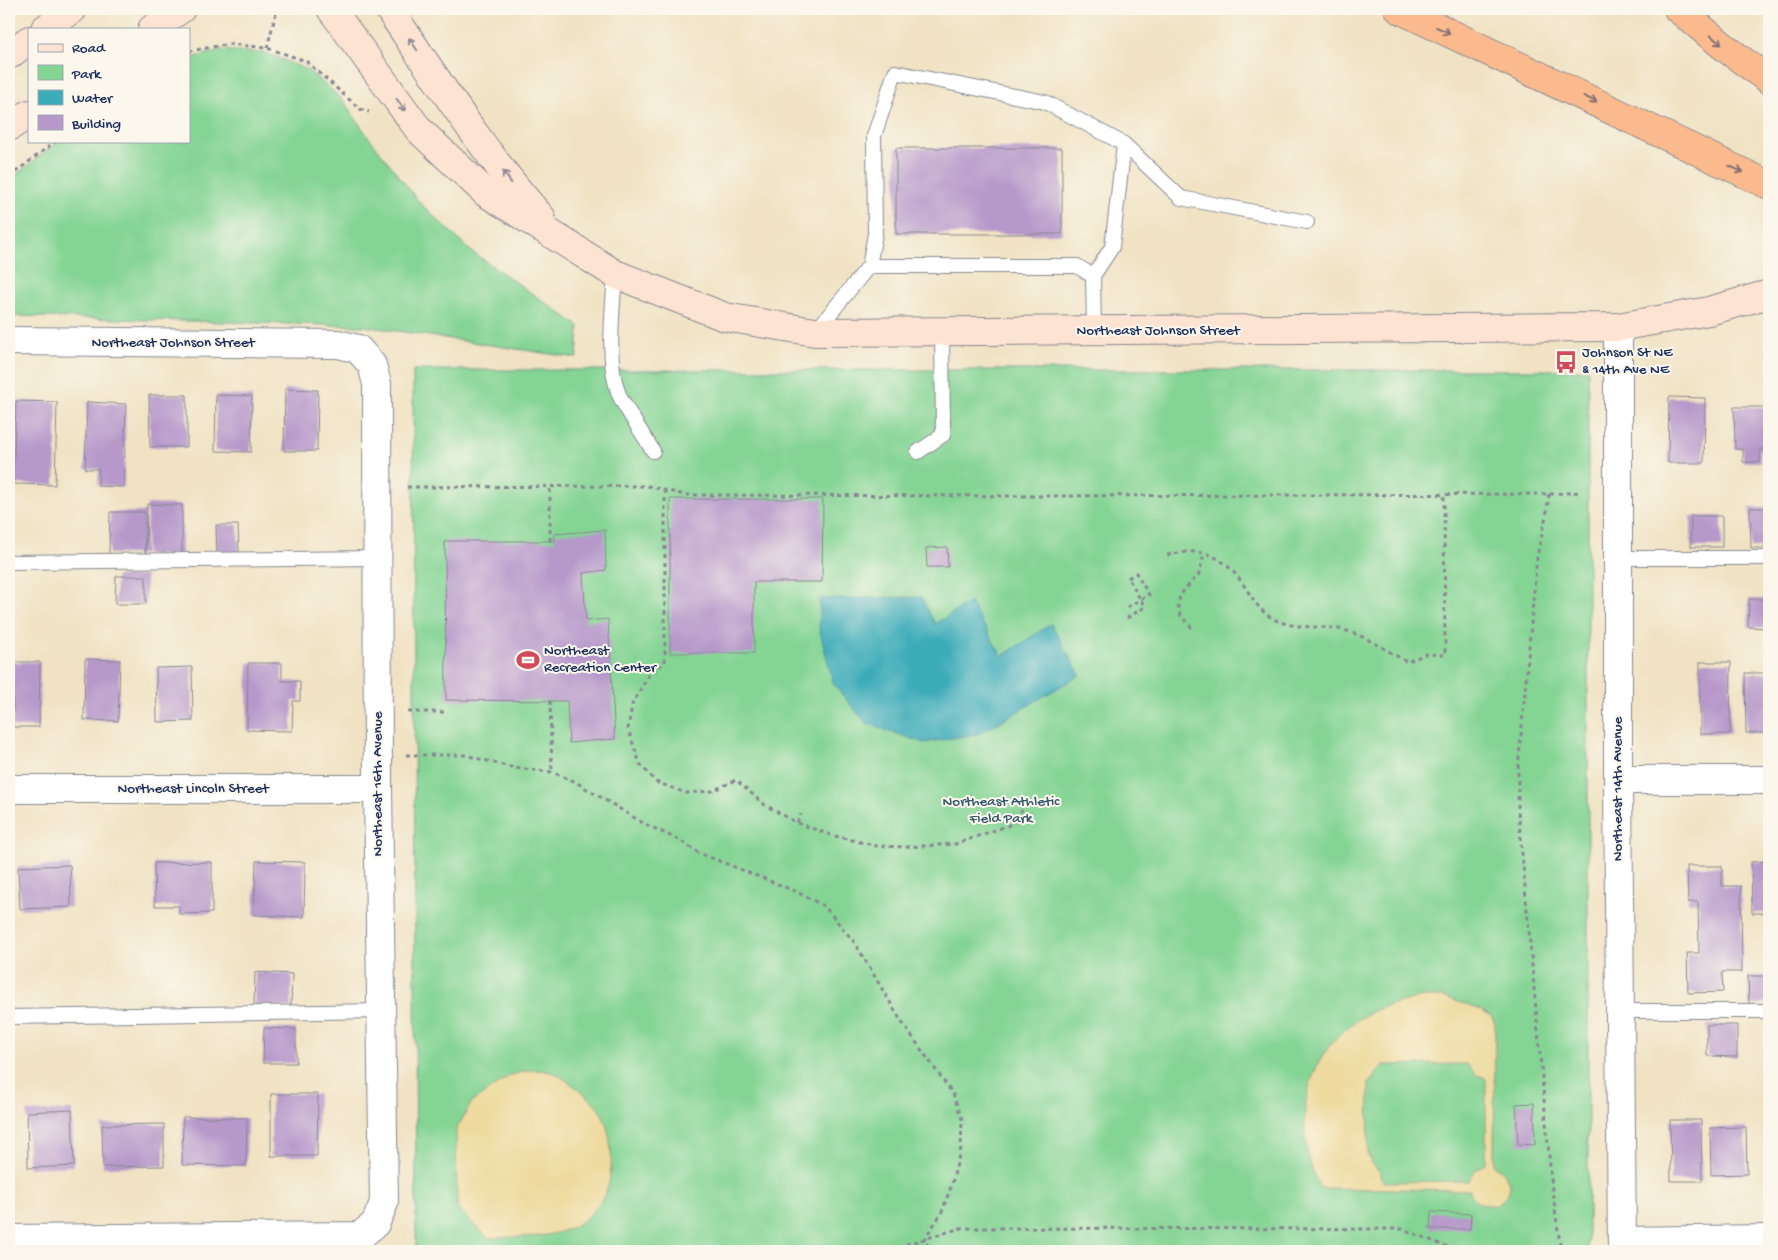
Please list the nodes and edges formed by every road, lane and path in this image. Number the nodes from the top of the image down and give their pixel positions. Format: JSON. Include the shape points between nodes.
{"nodes":[{"id":1,"x":74,"y":9,"type":"edge"},
{"id":2,"x":181,"y":9,"type":"edge"},
{"id":3,"x":277,"y":9,"type":"edge"},
{"id":4,"x":332,"y":9,"type":"edge"},
{"id":5,"x":389,"y":9,"type":"edge"},
{"id":6,"x":1399,"y":9,"type":"edge"},
{"id":7,"x":1678,"y":9,"type":"edge"},
{"id":8,"x":46,"y":28,"type":"edge"},
{"id":9,"x":153,"y":28,"type":"edge"},
{"id":10,"x":28,"y":41,"type":"edge"},
{"id":11,"x":267,"y":48,"type":"junction"},
{"id":12,"x":190,"y":51,"type":"edge"},
{"id":13,"x":9,"y":55,"type":"edge"},
{"id":14,"x":1769,"y":80,"type":"edge"},
{"id":15,"x":360,"y":109,"type":"dead end"},
{"id":16,"x":28,"y":115,"type":"edge"},
{"id":17,"x":9,"y":128,"type":"edge"},
{"id":18,"x":55,"y":142,"type":"edge"},
{"id":19,"x":1124,"y":144,"type":"junction"},
{"id":20,"x":9,"y":177,"type":"edge"},
{"id":21,"x":1769,"y":185,"type":"edge"},
{"id":22,"x":1307,"y":222,"type":"dead end"},
{"id":23,"x":562,"y":240,"type":"junction"},
{"id":24,"x":869,"y":266,"type":"junction"},
{"id":25,"x":615,"y":274,"type":"junction"},
{"id":26,"x":1093,"y":276,"type":"junction"},
{"id":27,"x":1769,"y":294,"type":"edge"},
{"id":28,"x":1618,"y":327,"type":"junction"},
{"id":29,"x":942,"y":331,"type":"junction"},
{"id":30,"x":1094,"y":331,"type":"junction"},
{"id":31,"x":815,"y":332,"type":"junction"},
{"id":32,"x":9,"y":341,"type":"edge"},
{"id":33,"x":338,"y":344,"type":"joint"},
{"id":34,"x":653,"y":451,"type":"dead end"},
{"id":35,"x":918,"y":452,"type":"dead end"},
{"id":36,"x":407,"y":487,"type":"dead end"},
{"id":37,"x":550,"y":487,"type":"junction"},
{"id":38,"x":665,"y":490,"type":"junction"},
{"id":39,"x":1580,"y":492,"type":"dead end"},
{"id":40,"x":1444,"y":494,"type":"junction"},
{"id":41,"x":1548,"y":494,"type":"junction"},
{"id":42,"x":550,"y":541,"type":"dead end"},
{"id":43,"x":1204,"y":554,"type":"junction"},
{"id":44,"x":1167,"y":555,"type":"dead end"},
{"id":45,"x":377,"y":558,"type":"junction"},
{"id":46,"x":1618,"y":558,"type":"junction"},
{"id":47,"x":1769,"y":558,"type":"edge"},
{"id":48,"x":9,"y":562,"type":"edge"},
{"id":49,"x":1127,"y":607,"type":"dead end"},
{"id":50,"x":1127,"y":618,"type":"dead end"},
{"id":51,"x":1192,"y":628,"type":"dead end"},
{"id":52,"x":550,"y":701,"type":"dead end"},
{"id":53,"x":408,"y":712,"type":"dead end"},
{"id":54,"x":445,"y":712,"type":"dead end"},
{"id":55,"x":378,"y":756,"type":"junction"},
{"id":56,"x":552,"y":772,"type":"junction"},
{"id":57,"x":1618,"y":780,"type":"junction"},
{"id":58,"x":1769,"y":780,"type":"edge"},
{"id":59,"x":9,"y":789,"type":"edge"},
{"id":60,"x":378,"y":789,"type":"junction"},
{"id":61,"x":1022,"y":810,"type":"dead end"},
{"id":62,"x":801,"y":814,"type":"dead end"},
{"id":63,"x":797,"y":823,"type":"junction"},
{"id":64,"x":380,"y":1011,"type":"junction"},
{"id":65,"x":1619,"y":1011,"type":"junction"},
{"id":66,"x":1769,"y":1011,"type":"edge"},
{"id":67,"x":9,"y":1017,"type":"edge"},
{"id":68,"x":9,"y":1239,"type":"edge"},
{"id":69,"x":924,"y":1239,"type":"junction"},
{"id":70,"x":1769,"y":1239,"type":"edge"},
{"id":71,"x":1622,"y":1246,"type":"edge"},
{"id":72,"x":890,"y":1251,"type":"edge"},
{"id":73,"x":932,"y":1251,"type":"edge"},
{"id":74,"x":1457,"y":1251,"type":"edge"},
{"id":75,"x":1561,"y":1251,"type":"edge"}],
"edges":[{"from":1,"to":8,"type":"street"},
{"from":2,"to":9,"type":"street"},
{"from":3,"to":11,"type":"path"},
{"from":4,"to":23,"type":"street","name":"Northeast Johnson Street","one_way":true,"via":[[419,130],[486,193]]},
{"from":23,"to":5,"type":"street","name":"Northeast Johnson Street","one_way":true,"via":[[506,176]]},
{"from":6,"to":21,"type":"highway","one_way":true},
{"from":7,"to":14,"type":"highway","one_way":true},
{"from":10,"to":13,"type":"street"},
{"from":11,"to":12,"type":"path","via":[[230,44]]},
{"from":11,"to":15,"type":"path","via":[[306,61]]},
{"from":16,"to":17,"type":"street"},
{"from":18,"to":20,"type":"path"},
{"from":19,"to":22,"type":"lane","via":[[1182,198]]},
{"from":19,"to":24,"type":"lane","via":[[1044,102],[895,72],[874,136],[875,234]]},
{"from":19,"to":26,"type":"lane","via":[[1112,247]]},
{"from":23,"to":25,"type":"street","name":"Northeast Johnson Street"},
{"from":24,"to":26,"type":"lane","via":[[1077,266]]},
{"from":24,"to":31,"type":"lane"},
{"from":25,"to":31,"type":"street","name":"Northeast Johnson Street","via":[[725,317]]},
{"from":25,"to":34,"type":"lane","via":[[613,373],[621,398]]},
{"from":26,"to":30,"type":"lane"},
{"from":27,"to":28,"type":"street","name":"Northeast Johnson Street","via":[[1709,311]]},
{"from":28,"to":30,"type":"street","name":"Northeast Johnson Street"},
{"from":28,"to":46,"type":"street","name":"Northeast 14th Avenue"},
{"from":29,"to":30,"type":"street","name":"Northeast Johnson Street"},
{"from":29,"to":31,"type":"street","name":"Northeast Johnson Street"},
{"from":29,"to":35,"type":"lane","via":[[943,435]]},
{"from":32,"to":33,"type":"street","name":"Northeast Johnson Street"},
{"from":33,"to":45,"type":"street","name":"Northeast 16th Avenue","via":[[358,349],[372,365],[377,384]]},
{"from":36,"to":37,"type":"path"},
{"from":37,"to":38,"type":"path","via":[[648,486]]},
{"from":37,"to":42,"type":"path"},
{"from":38,"to":40,"type":"path","via":[[685,495]]},
{"from":38,"to":63,"type":"path","via":[[665,662],[648,676],[632,704],[628,729],[640,764],[656,782],[686,793],[712,791],[736,780],[765,805]]},
{"from":39,"to":41,"type":"path"},
{"from":40,"to":41,"type":"path"},
{"from":40,"to":43,"type":"path","via":[[1445,655],[1426,654],[1407,662],[1361,636],[1332,628],[1294,626],[1272,618],[1257,606],[1229,567],[1215,556]]},
{"from":41,"to":75,"type":"path","via":[[1536,556],[1518,809],[1552,1189]]},
{"from":43,"to":44,"type":"path"},
{"from":43,"to":51,"type":"path","via":[[1199,574],[1180,595],[1178,606]]},
{"from":45,"to":48,"type":"lane"},
{"from":45,"to":55,"type":"street","name":"Northeast 16th Avenue"},
{"from":46,"to":47,"type":"lane"},
{"from":46,"to":57,"type":"street","name":"Northeast 14th Avenue"},
{"from":49,"to":50,"type":"path","bridge":true,"via":[[1149,595],[1136,573],[1128,578],[1145,607]]},
{"from":52,"to":56,"type":"path"},
{"from":53,"to":54,"type":"path"},
{"from":55,"to":56,"type":"path","via":[[465,755],[514,768]]},
{"from":55,"to":60,"type":"street","name":"Northeast 16th Avenue"},
{"from":56,"to":69,"type":"path","via":[[574,781],[698,853],[795,891],[824,906],[856,943],[901,1021],[953,1094],[962,1119],[961,1148],[951,1187],[941,1214]]},
{"from":57,"to":58,"type":"street"},
{"from":57,"to":65,"type":"street","name":"Northeast 14th Avenue"},
{"from":59,"to":60,"type":"street","name":"Northeast Lincoln Street"},
{"from":60,"to":64,"type":"street","name":"Northeast 16th Avenue"},
{"from":61,"to":63,"type":"path","via":[[1024,817],[1008,826],[955,844],[907,847],[877,846],[831,836]]},
{"from":62,"to":63,"type":"path"},
{"from":64,"to":67,"type":"lane"},
{"from":64,"to":68,"type":"street","name":"Northeast 16th Avenue","via":[[384,1203],[375,1224],[360,1236]]},
{"from":65,"to":66,"type":"lane"},
{"from":65,"to":71,"type":"street","name":"Northeast 14th Avenue"},
{"from":69,"to":72,"type":"path"},
{"from":69,"to":73,"type":"path"},
{"from":69,"to":74,"type":"path","via":[[961,1228],[1403,1229]]},
{"from":70,"to":71,"type":"street"}]}
